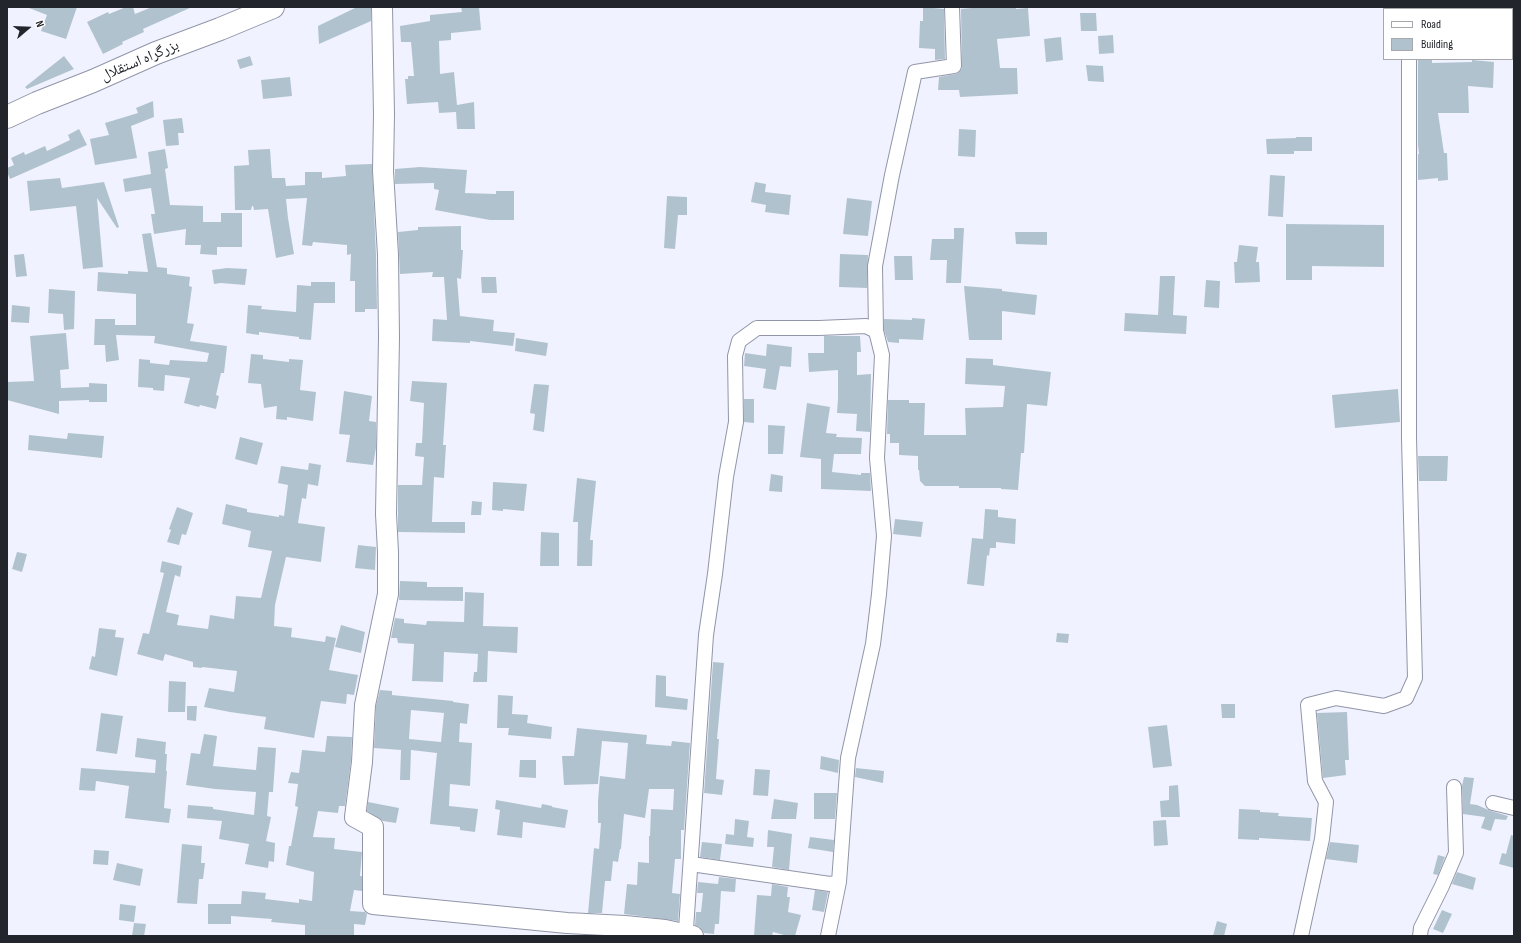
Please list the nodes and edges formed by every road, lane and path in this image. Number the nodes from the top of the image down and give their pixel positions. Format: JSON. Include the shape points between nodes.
{"nodes":[{"id":1,"x":273,"y":7,"type":"edge"},
{"id":2,"x":382,"y":7,"type":"edge"},
{"id":3,"x":952,"y":7,"type":"edge"},
{"id":4,"x":1409,"y":60,"type":"edge"},
{"id":5,"x":7,"y":116,"type":"edge"},
{"id":6,"x":876,"y":332,"type":"junction"},
{"id":7,"x":1454,"y":787,"type":"dead end"},
{"id":8,"x":1493,"y":803,"type":"dead end"},
{"id":9,"x":1514,"y":808,"type":"edge"},
{"id":10,"x":691,"y":864,"type":"junction"},
{"id":11,"x":839,"y":882,"type":"junction"},
{"id":12,"x":693,"y":936,"type":"edge"},
{"id":13,"x":828,"y":936,"type":"edge"},
{"id":14,"x":1300,"y":936,"type":"edge"},
{"id":15,"x":1420,"y":936,"type":"edge"}],
"edges":[{"from":1,"to":5,"type":"highway","name":"بزرگراه استقلال"},
{"from":2,"to":12,"type":"street","via":[[383,171],[389,337],[386,514],[388,594],[365,705],[356,817],[373,827],[374,904],[665,930]]},
{"from":3,"to":6,"type":"street","via":[[954,66],[915,72],[875,266]]},
{"from":4,"to":14,"type":"street","via":[[1409,438],[1415,678],[1406,698],[1384,706],[1336,698],[1308,705],[1316,781],[1326,802],[1322,839]]},
{"from":6,"to":10,"type":"street","via":[[866,326],[757,328],[739,341],[735,356],[736,422],[726,477],[706,635]]},
{"from":6,"to":11,"type":"street","via":[[882,355],[877,458],[884,536],[873,644],[848,758]]},
{"from":7,"to":15,"type":"street","via":[[1456,853],[1421,928]]},
{"from":8,"to":9,"type":"street"},
{"from":10,"to":11,"type":"street","via":[[830,884]]},
{"from":10,"to":12,"type":"street","via":[[686,929]]},
{"from":11,"to":13,"type":"street"}]}
